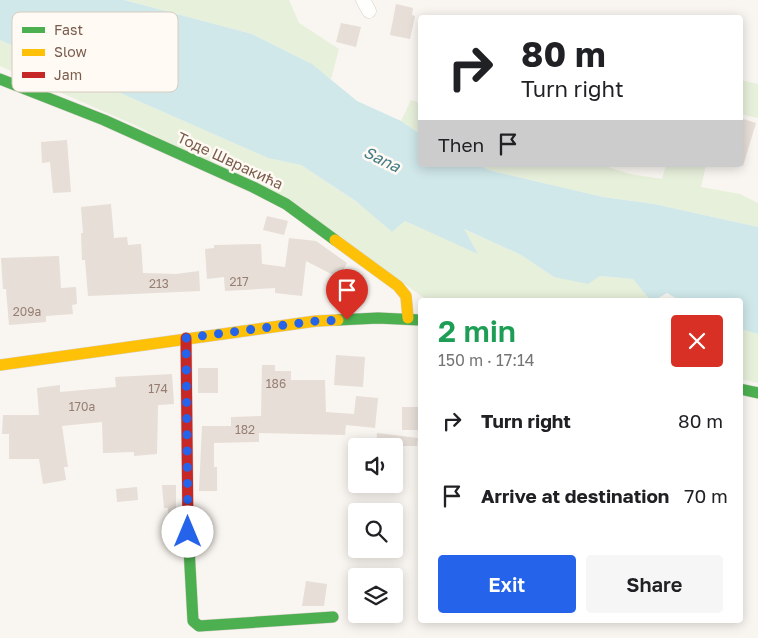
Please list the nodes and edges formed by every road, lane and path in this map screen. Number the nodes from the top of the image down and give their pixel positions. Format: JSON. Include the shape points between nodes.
{"nodes":[{"id":1,"x":0,"y":79,"type":"edge"},
{"id":2,"x":12,"y":84,"type":"edge"},
{"id":3,"x":33,"y":92,"type":"edge"},
{"id":4,"x":408,"y":318,"type":"junction"},
{"id":5,"x":418,"y":320,"type":"edge"},
{"id":6,"x":186,"y":338,"type":"junction"},
{"id":7,"x":0,"y":364,"type":"edge"},
{"id":8,"x":333,"y":617,"type":"dead end"}],
"edges":[{"from":1,"to":2,"type":"street","name":"Тоде Швракића"},
{"from":3,"to":4,"type":"street","name":"Тоде Швракића","via":[[104,120],[286,204],[398,286],[406,296]]},
{"from":4,"to":5,"type":"street"},
{"from":4,"to":6,"type":"street","via":[[316,321]]},
{"from":6,"to":7,"type":"street"},
{"from":6,"to":8,"type":"street","via":[[188,532],[193,621],[199,626],[214,626]]}]}
